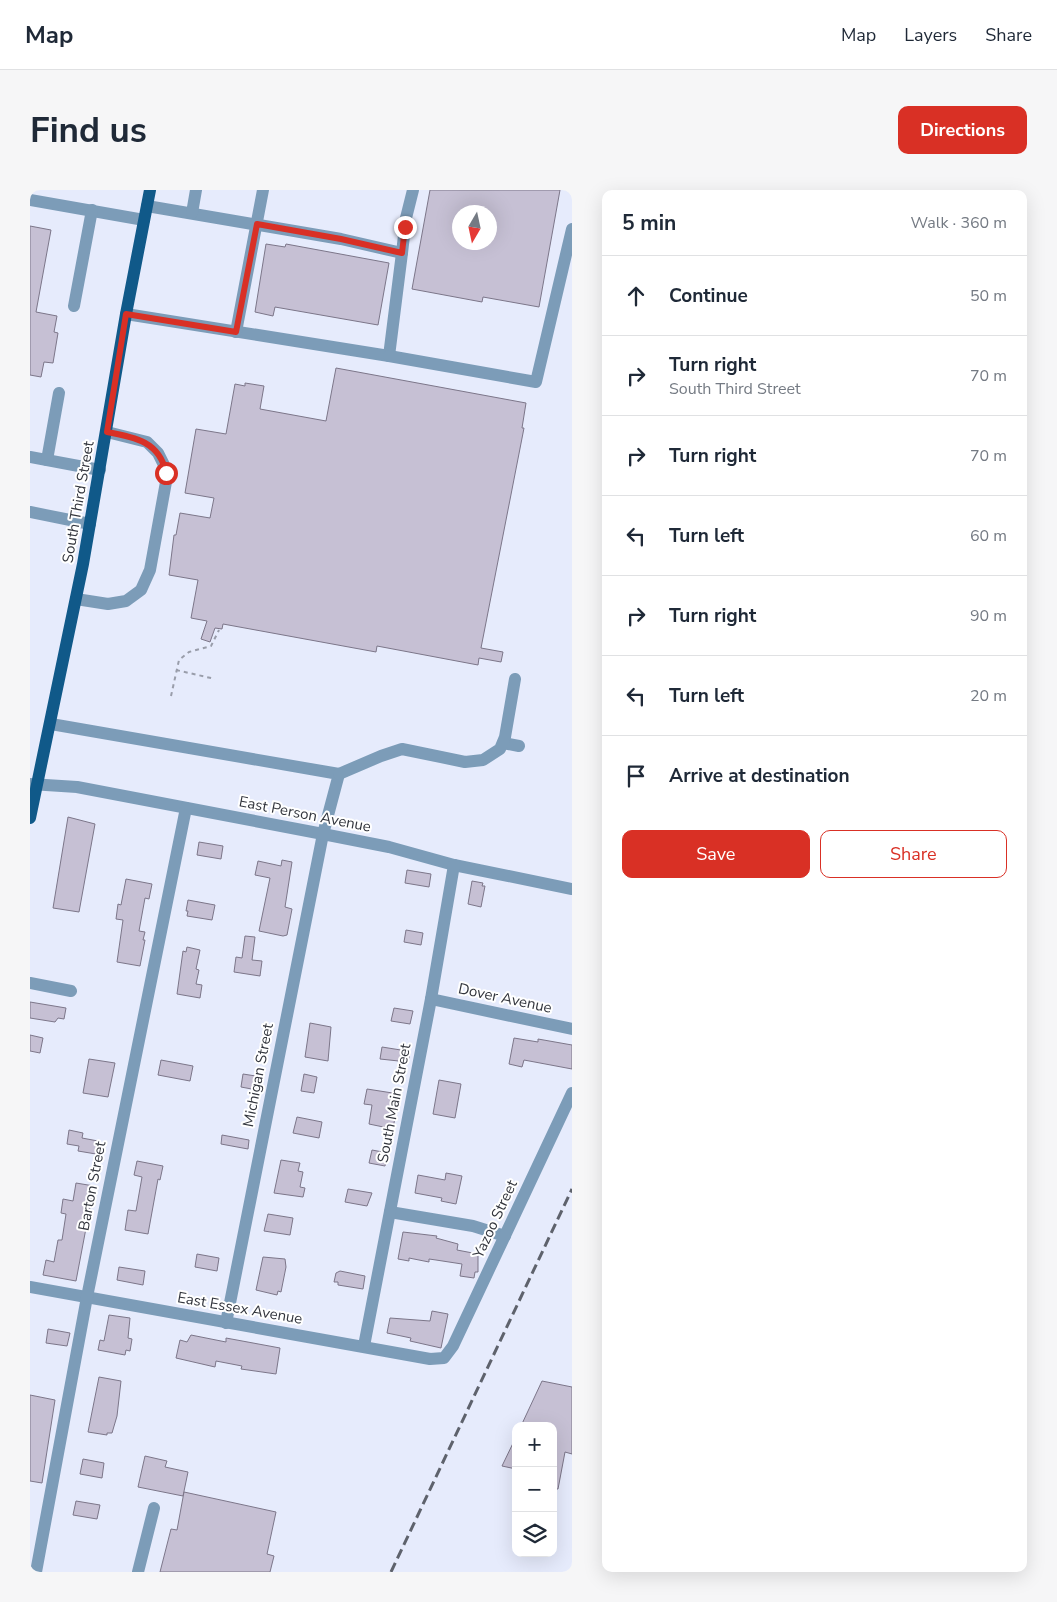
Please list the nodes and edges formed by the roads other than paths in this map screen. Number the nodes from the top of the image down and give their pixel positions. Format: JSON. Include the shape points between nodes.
{"nodes":[{"id":1,"x":150,"y":190,"type":"edge"},
{"id":2,"x":196,"y":190,"type":"edge"},
{"id":3,"x":263,"y":190,"type":"edge"},
{"id":4,"x":413,"y":190,"type":"edge"},
{"id":5,"x":30,"y":200,"type":"edge"},
{"id":6,"x":147,"y":206,"type":"junction"},
{"id":7,"x":92,"y":210,"type":"junction"},
{"id":8,"x":192,"y":213,"type":"junction"},
{"id":9,"x":144,"y":220,"type":"junction"},
{"id":10,"x":257,"y":224,"type":"junction"},
{"id":11,"x":572,"y":229,"type":"edge"},
{"id":12,"x":402,"y":253,"type":"junction"},
{"id":13,"x":74,"y":306,"type":"dead end"},
{"id":14,"x":126,"y":314,"type":"junction"},
{"id":15,"x":236,"y":332,"type":"junction"},
{"id":16,"x":389,"y":356,"type":"junction"},
{"id":17,"x":59,"y":393,"type":"dead end"},
{"id":18,"x":107,"y":432,"type":"junction"},
{"id":19,"x":30,"y":457,"type":"edge"},
{"id":20,"x":47,"y":460,"type":"junction"},
{"id":21,"x":100,"y":470,"type":"junction"},
{"id":22,"x":30,"y":512,"type":"edge"},
{"id":23,"x":90,"y":524,"type":"junction"},
{"id":24,"x":76,"y":598,"type":"junction"},
{"id":25,"x":515,"y":679,"type":"dead end"},
{"id":26,"x":51,"y":724,"type":"junction"},
{"id":27,"x":502,"y":743,"type":"junction"},
{"id":28,"x":519,"y":746,"type":"dead end"},
{"id":29,"x":339,"y":774,"type":"junction"},
{"id":30,"x":33,"y":783,"type":"edge"},
{"id":31,"x":186,"y":808,"type":"junction"},
{"id":32,"x":30,"y":818,"type":"edge"},
{"id":33,"x":323,"y":834,"type":"junction"},
{"id":34,"x":454,"y":865,"type":"junction"},
{"id":35,"x":572,"y":889,"type":"edge"},
{"id":36,"x":30,"y":983,"type":"edge"},
{"id":37,"x":72,"y":991,"type":"dead end"},
{"id":38,"x":431,"y":999,"type":"junction"},
{"id":39,"x":572,"y":1029,"type":"edge"},
{"id":40,"x":572,"y":1093,"type":"edge"},
{"id":41,"x":390,"y":1212,"type":"junction"},
{"id":42,"x":505,"y":1236,"type":"junction"},
{"id":43,"x":30,"y":1287,"type":"edge"},
{"id":44,"x":87,"y":1297,"type":"junction"},
{"id":45,"x":226,"y":1323,"type":"junction"},
{"id":46,"x":364,"y":1346,"type":"junction"},
{"id":47,"x":444,"y":1358,"type":"joint"},
{"id":48,"x":154,"y":1508,"type":"dead end"},
{"id":49,"x":36,"y":1572,"type":"edge"},
{"id":50,"x":138,"y":1572,"type":"edge"}],
"edges":[{"from":1,"to":6,"type":"main road","name":"South Third Street"},
{"from":2,"to":8,"type":"street"},
{"from":3,"to":10,"type":"street"},
{"from":4,"to":12,"type":"street"},
{"from":5,"to":7,"type":"street"},
{"from":6,"to":8,"type":"street"},
{"from":6,"to":9,"type":"main road","name":"South Third Street"},
{"from":7,"to":9,"type":"street"},
{"from":7,"to":13,"type":"street"},
{"from":8,"to":10,"type":"street"},
{"from":9,"to":14,"type":"main road","name":"South Third Street"},
{"from":10,"to":12,"type":"street"},
{"from":10,"to":15,"type":"street"},
{"from":11,"to":16,"type":"street","via":[[536,382]]},
{"from":12,"to":16,"type":"street"},
{"from":14,"to":15,"type":"street"},
{"from":14,"to":18,"type":"main road","name":"South Third Street"},
{"from":15,"to":16,"type":"street"},
{"from":17,"to":20,"type":"street"},
{"from":18,"to":21,"type":"main road","name":"South Third Street"},
{"from":18,"to":24,"type":"street","via":[[147,442],[164,465],[166,482],[150,570],[142,590],[126,602],[108,604]]},
{"from":19,"to":20,"type":"street"},
{"from":20,"to":21,"type":"street"},
{"from":21,"to":23,"type":"main road","name":"South Third Street"},
{"from":22,"to":23,"type":"street"},
{"from":23,"to":24,"type":"main road","name":"South Third Street"},
{"from":24,"to":26,"type":"main road","name":"South Third Street"},
{"from":25,"to":27,"type":"street"},
{"from":26,"to":29,"type":"street"},
{"from":26,"to":30,"type":"main road","name":"South Third Street"},
{"from":27,"to":28,"type":"street"},
{"from":27,"to":29,"type":"street","via":[[500,750],[483,760],[465,762],[402,749]]},
{"from":29,"to":33,"type":"street","name":"Michigan Street"},
{"from":30,"to":31,"type":"street","name":"East Person Avenue","via":[[77,787]]},
{"from":30,"to":32,"type":"main road","name":"South Third Street"},
{"from":31,"to":33,"type":"street","name":"East Person Avenue"},
{"from":31,"to":44,"type":"street","name":"Barton Street"},
{"from":33,"to":34,"type":"street","name":"East Person Avenue","via":[[389,847]]},
{"from":33,"to":45,"type":"street","name":"Michigan Street"},
{"from":34,"to":35,"type":"street","name":"East Person Avenue"},
{"from":34,"to":38,"type":"street","name":"South Main Street"},
{"from":36,"to":37,"type":"street"},
{"from":38,"to":39,"type":"street","name":"Dover Avenue"},
{"from":38,"to":41,"type":"street","name":"South Main Street"},
{"from":40,"to":42,"type":"street","name":"Yazoo Street"},
{"from":41,"to":42,"type":"street","via":[[473,1226]]},
{"from":41,"to":46,"type":"street","name":"South Main Street"},
{"from":42,"to":47,"type":"street","name":"Yazoo Street","via":[[453,1346]]},
{"from":43,"to":44,"type":"street","name":"East Essex Avenue"},
{"from":44,"to":45,"type":"street","name":"East Essex Avenue"},
{"from":44,"to":49,"type":"street","name":"Barton Street"},
{"from":45,"to":46,"type":"street","name":"East Essex Avenue"},
{"from":46,"to":47,"type":"street","name":"East Essex Avenue","via":[[430,1359]]},
{"from":48,"to":50,"type":"street"}]}
